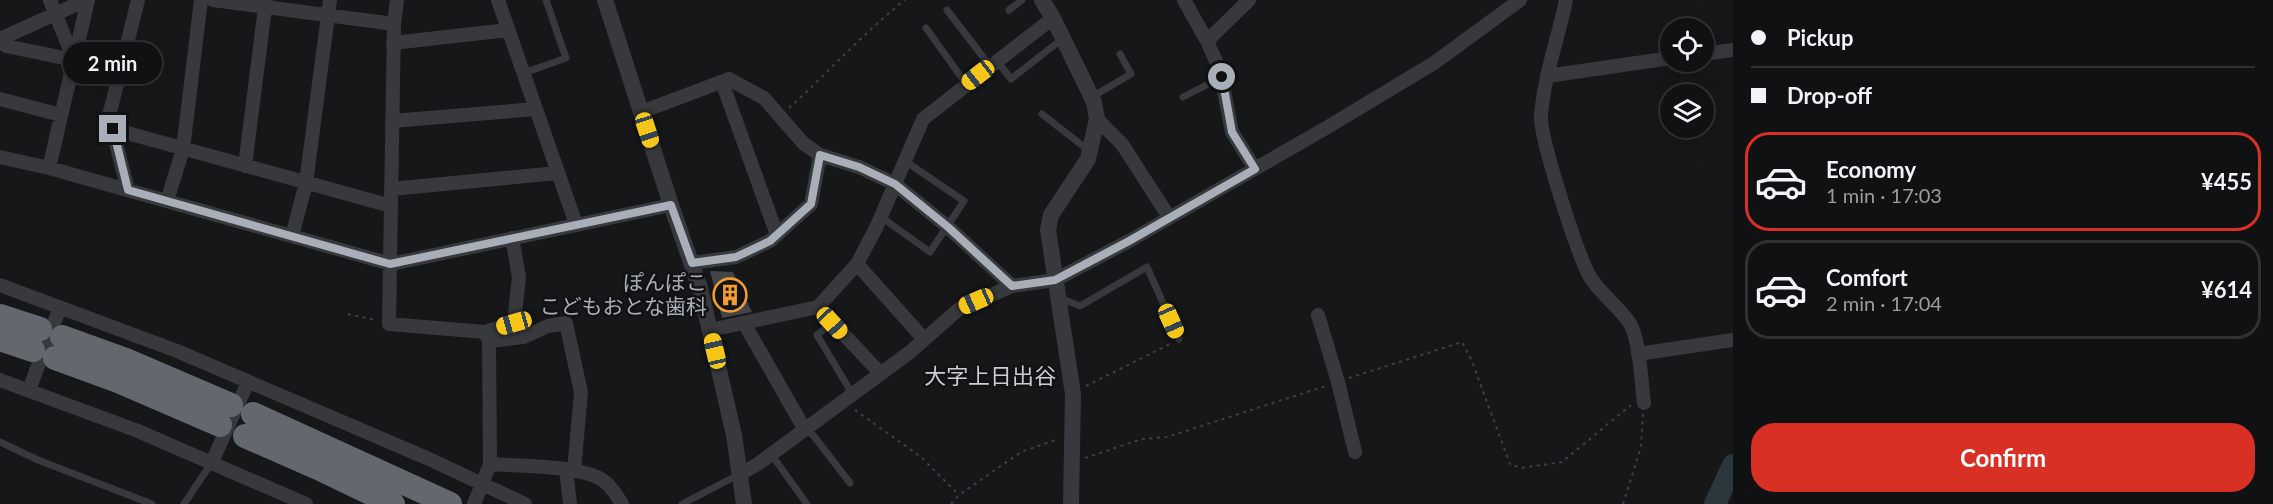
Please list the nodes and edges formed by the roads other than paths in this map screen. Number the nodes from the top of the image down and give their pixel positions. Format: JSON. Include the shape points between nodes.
{"nodes":[{"id":1,"x":50,"y":0,"type":"edge"},
{"id":2,"x":138,"y":0,"type":"edge"},
{"id":3,"x":201,"y":0,"type":"edge"},
{"id":4,"x":213,"y":0,"type":"edge"},
{"id":5,"x":330,"y":0,"type":"edge"},
{"id":6,"x":397,"y":0,"type":"edge"},
{"id":7,"x":546,"y":0,"type":"edge"},
{"id":8,"x":605,"y":0,"type":"edge"},
{"id":9,"x":1022,"y":0,"type":"edge"},
{"id":10,"x":1042,"y":0,"type":"edge"},
{"id":11,"x":1184,"y":0,"type":"edge"},
{"id":12,"x":1249,"y":0,"type":"edge"},
{"id":13,"x":1520,"y":0,"type":"edge"},
{"id":14,"x":1566,"y":0,"type":"edge"},
{"id":15,"x":80,"y":1,"type":"edge"},
{"id":16,"x":503,"y":2,"type":"edge"},
{"id":17,"x":265,"y":4,"type":"edge"},
{"id":18,"x":947,"y":10,"type":"dead end"},
{"id":19,"x":1009,"y":10,"type":"dead end"},
{"id":20,"x":54,"y":14,"type":"junction"},
{"id":21,"x":328,"y":15,"type":"junction"},
{"id":22,"x":1053,"y":18,"type":"junction"},
{"id":23,"x":394,"y":24,"type":"junction"},
{"id":24,"x":926,"y":28,"type":"dead end"},
{"id":25,"x":508,"y":30,"type":"junction"},
{"id":26,"x":1063,"y":38,"type":"junction"},
{"id":27,"x":0,"y":39,"type":"edge"},
{"id":28,"x":1207,"y":41,"type":"junction"},
{"id":29,"x":393,"y":43,"type":"junction"},
{"id":30,"x":1733,"y":50,"type":"edge"},
{"id":31,"x":1714,"y":53,"type":"edge"},
{"id":32,"x":1120,"y":54,"type":"dead end"},
{"id":33,"x":74,"y":60,"type":"junction"},
{"id":34,"x":1660,"y":60,"type":"edge"},
{"id":35,"x":994,"y":63,"type":"junction"},
{"id":36,"x":523,"y":73,"type":"junction"},
{"id":37,"x":1546,"y":76,"type":"junction"},
{"id":38,"x":1222,"y":77,"type":"junction"},
{"id":39,"x":722,"y":82,"type":"junction"},
{"id":40,"x":967,"y":85,"type":"junction"},
{"id":41,"x":1092,"y":97,"type":"junction"},
{"id":42,"x":1183,"y":97,"type":"dead end"},
{"id":43,"x":0,"y":99,"type":"edge"},
{"id":44,"x":536,"y":109,"type":"junction"},
{"id":45,"x":641,"y":112,"type":"junction"},
{"id":46,"x":1042,"y":114,"type":"dead end"},
{"id":47,"x":61,"y":116,"type":"junction"},
{"id":48,"x":1097,"y":119,"type":"junction"},
{"id":49,"x":392,"y":121,"type":"junction"},
{"id":50,"x":113,"y":129,"type":"junction"},
{"id":51,"x":183,"y":149,"type":"junction"},
{"id":52,"x":1090,"y":152,"type":"junction"},
{"id":53,"x":820,"y":155,"type":"junction"},
{"id":54,"x":0,"y":157,"type":"edge"},
{"id":55,"x":905,"y":161,"type":"junction"},
{"id":56,"x":245,"y":165,"type":"junction"},
{"id":57,"x":49,"y":168,"type":"junction"},
{"id":58,"x":1255,"y":169,"type":"junction"},
{"id":59,"x":558,"y":173,"type":"junction"},
{"id":60,"x":306,"y":183,"type":"junction"},
{"id":61,"x":895,"y":184,"type":"junction"},
{"id":62,"x":391,"y":189,"type":"junction"},
{"id":63,"x":128,"y":190,"type":"junction"},
{"id":64,"x":167,"y":201,"type":"junction"},
{"id":65,"x":671,"y":205,"type":"junction"},
{"id":66,"x":391,"y":206,"type":"junction"},
{"id":67,"x":881,"y":217,"type":"junction"},
{"id":68,"x":1169,"y":217,"type":"junction"},
{"id":69,"x":576,"y":224,"type":"junction"},
{"id":70,"x":948,"y":227,"type":"junction"},
{"id":71,"x":777,"y":235,"type":"junction"},
{"id":72,"x":292,"y":236,"type":"junction"},
{"id":73,"x":512,"y":238,"type":"junction"},
{"id":74,"x":692,"y":263,"type":"junction"},
{"id":75,"x":390,"y":264,"type":"junction"},
{"id":76,"x":857,"y":264,"type":"junction"},
{"id":77,"x":0,"y":285,"type":"edge"},
{"id":78,"x":1012,"y":286,"type":"junction"},
{"id":79,"x":1056,"y":289,"type":"junction"},
{"id":80,"x":60,"y":307,"type":"junction"},
{"id":81,"x":818,"y":307,"type":"junction"},
{"id":82,"x":1318,"y":315,"type":"dead end"},
{"id":83,"x":0,"y":316,"type":"edge"},
{"id":84,"x":744,"y":323,"type":"junction"},
{"id":85,"x":832,"y":323,"type":"junction"},
{"id":86,"x":710,"y":330,"type":"junction"},
{"id":87,"x":487,"y":336,"type":"junction"},
{"id":88,"x":0,"y":339,"type":"edge"},
{"id":89,"x":923,"y":339,"type":"junction"},
{"id":90,"x":1179,"y":339,"type":"road end"},
{"id":91,"x":1733,"y":340,"type":"edge"},
{"id":92,"x":47,"y":343,"type":"junction"},
{"id":93,"x":1638,"y":354,"type":"junction"},
{"id":94,"x":880,"y":373,"type":"junction"},
{"id":95,"x":0,"y":380,"type":"edge"},
{"id":96,"x":248,"y":382,"type":"junction"},
{"id":97,"x":29,"y":390,"type":"junction"},
{"id":98,"x":848,"y":399,"type":"junction"},
{"id":99,"x":1643,"y":399,"type":"road end"},
{"id":100,"x":225,"y":415,"type":"dead end"},
{"id":101,"x":805,"y":430,"type":"junction"},
{"id":102,"x":0,"y":442,"type":"edge"},
{"id":103,"x":1355,"y":452,"type":"dead end"},
{"id":104,"x":771,"y":454,"type":"junction"},
{"id":105,"x":212,"y":462,"type":"junction"},
{"id":106,"x":490,"y":464,"type":"junction"},
{"id":107,"x":570,"y":470,"type":"junction"},
{"id":108,"x":740,"y":474,"type":"junction"},
{"id":109,"x":850,"y":483,"type":"dead end"},
{"id":110,"x":482,"y":485,"type":"junction"},
{"id":111,"x":152,"y":504,"type":"edge"},
{"id":112,"x":184,"y":504,"type":"edge"},
{"id":113,"x":306,"y":504,"type":"edge"},
{"id":114,"x":393,"y":504,"type":"edge"},
{"id":115,"x":450,"y":504,"type":"edge"},
{"id":116,"x":474,"y":504,"type":"edge"},
{"id":117,"x":525,"y":504,"type":"edge"},
{"id":118,"x":570,"y":504,"type":"edge"},
{"id":119,"x":622,"y":504,"type":"edge"},
{"id":120,"x":682,"y":504,"type":"edge"},
{"id":121,"x":744,"y":504,"type":"edge"},
{"id":122,"x":807,"y":504,"type":"edge"},
{"id":123,"x":1071,"y":504,"type":"edge"}],
"edges":[{"from":1,"to":20,"type":"street"},
{"from":2,"to":50,"type":"street","via":[[109,116]]},
{"from":3,"to":51,"type":"street"},
{"from":4,"to":17,"type":"street"},
{"from":5,"to":21,"type":"street"},
{"from":6,"to":23,"type":"street"},
{"from":7,"to":36,"type":"lane","via":[[566,58]]},
{"from":8,"to":45,"type":"street"},
{"from":9,"to":19,"type":"lane"},
{"from":10,"to":22,"type":"street"},
{"from":11,"to":28,"type":"street"},
{"from":12,"to":28,"type":"street"},
{"from":13,"to":58,"type":"street","via":[[1434,63]]},
{"from":14,"to":37,"type":"street"},
{"from":15,"to":20,"type":"street"},
{"from":15,"to":33,"type":"street"},
{"from":16,"to":25,"type":"street"},
{"from":17,"to":21,"type":"street"},
{"from":17,"to":56,"type":"street"},
{"from":18,"to":35,"type":"lane"},
{"from":20,"to":27,"type":"street"},
{"from":20,"to":33,"type":"street"},
{"from":21,"to":23,"type":"street"},
{"from":21,"to":60,"type":"street"},
{"from":22,"to":26,"type":"street"},
{"from":22,"to":35,"type":"street"},
{"from":23,"to":29,"type":"street"},
{"from":24,"to":40,"type":"lane"},
{"from":25,"to":29,"type":"street"},
{"from":25,"to":36,"type":"street"},
{"from":26,"to":35,"type":"lane","via":[[1011,79]]},
{"from":26,"to":41,"type":"street"},
{"from":27,"to":33,"type":"street","via":[[6,46]]},
{"from":28,"to":38,"type":"street"},
{"from":29,"to":49,"type":"street"},
{"from":30,"to":31,"type":"street"},
{"from":32,"to":41,"type":"lane","via":[[1131,74]]},
{"from":33,"to":47,"type":"street"},
{"from":34,"to":37,"type":"street"},
{"from":35,"to":40,"type":"street"},
{"from":36,"to":44,"type":"street"},
{"from":37,"to":93,"type":"street","via":[[1541,119],[1580,254],[1591,278],[1630,324]]},
{"from":38,"to":42,"type":"lane"},
{"from":38,"to":58,"type":"street","via":[[1232,132]]},
{"from":39,"to":45,"type":"street"},
{"from":39,"to":53,"type":"street","via":[[729,79],[764,98],[803,143]]},
{"from":39,"to":71,"type":"street"},
{"from":40,"to":55,"type":"street","via":[[923,118]]},
{"from":41,"to":48,"type":"street"},
{"from":43,"to":47,"type":"street"},
{"from":44,"to":49,"type":"street"},
{"from":44,"to":59,"type":"street"},
{"from":45,"to":65,"type":"street"},
{"from":46,"to":52,"type":"lane"},
{"from":47,"to":57,"type":"street"},
{"from":48,"to":52,"type":"street"},
{"from":48,"to":68,"type":"street","via":[[1122,144]]},
{"from":49,"to":62,"type":"street"},
{"from":50,"to":51,"type":"street"},
{"from":50,"to":63,"type":"street"},
{"from":51,"to":56,"type":"street"},
{"from":51,"to":64,"type":"street"},
{"from":52,"to":79,"type":"street","via":[[1051,215],[1047,230]]},
{"from":53,"to":61,"type":"street"},
{"from":53,"to":71,"type":"street","via":[[811,204]]},
{"from":54,"to":57,"type":"street"},
{"from":55,"to":61,"type":"street"},
{"from":55,"to":70,"type":"lane","via":[[964,201]]},
{"from":56,"to":60,"type":"street"},
{"from":57,"to":63,"type":"street"},
{"from":58,"to":68,"type":"street"},
{"from":59,"to":62,"type":"street"},
{"from":59,"to":69,"type":"street"},
{"from":60,"to":66,"type":"street"},
{"from":60,"to":72,"type":"street"},
{"from":61,"to":67,"type":"street"},
{"from":61,"to":70,"type":"street"},
{"from":62,"to":66,"type":"street"},
{"from":63,"to":64,"type":"street"},
{"from":64,"to":72,"type":"street"},
{"from":65,"to":69,"type":"street"},
{"from":65,"to":74,"type":"street"},
{"from":66,"to":75,"type":"street"},
{"from":67,"to":70,"type":"lane","via":[[930,252]]},
{"from":67,"to":76,"type":"street"},
{"from":68,"to":79,"type":"street"},
{"from":69,"to":73,"type":"street"},
{"from":70,"to":78,"type":"street"},
{"from":71,"to":74,"type":"street","via":[[736,257]]},
{"from":72,"to":75,"type":"street"},
{"from":73,"to":75,"type":"street"},
{"from":73,"to":87,"type":"street","via":[[519,277],[514,323]]},
{"from":74,"to":86,"type":"street"},
{"from":75,"to":87,"type":"street","via":[[389,324]]},
{"from":76,"to":81,"type":"street"},
{"from":76,"to":89,"type":"street"},
{"from":77,"to":80,"type":"street"},
{"from":78,"to":79,"type":"street"},
{"from":78,"to":89,"type":"street","via":[[959,309]]},
{"from":79,"to":90,"type":"lane","via":[[1080,306],[1147,267]]},
{"from":79,"to":123,"type":"street","via":[[1072,389]]},
{"from":80,"to":96,"type":"street"},
{"from":80,"to":97,"type":"street"},
{"from":81,"to":84,"type":"street"},
{"from":81,"to":85,"type":"street"},
{"from":82,"to":103,"type":"street"},
{"from":83,"to":92,"type":"highway"},
{"from":84,"to":86,"type":"street"},
{"from":84,"to":101,"type":"street"},
{"from":85,"to":94,"type":"street"},
{"from":85,"to":98,"type":"lane","via":[[817,335]]},
{"from":86,"to":108,"type":"street"},
{"from":87,"to":106,"type":"street"},
{"from":87,"to":107,"type":"street","via":[[524,337],[548,326],[567,323],[581,392]]},
{"from":88,"to":92,"type":"highway"},
{"from":89,"to":94,"type":"street"},
{"from":91,"to":93,"type":"street"},
{"from":92,"to":100,"type":"highway","via":[[118,381]]},
{"from":93,"to":99,"type":"street"},
{"from":94,"to":98,"type":"street"},
{"from":95,"to":97,"type":"street"},
{"from":96,"to":105,"type":"street"},
{"from":96,"to":110,"type":"street"},
{"from":97,"to":105,"type":"street"},
{"from":98,"to":101,"type":"street"},
{"from":101,"to":104,"type":"street"},
{"from":101,"to":109,"type":"lane"},
{"from":102,"to":111,"type":"lane"},
{"from":104,"to":108,"type":"street"},
{"from":104,"to":122,"type":"lane"},
{"from":105,"to":112,"type":"lane"},
{"from":105,"to":113,"type":"street"},
{"from":106,"to":107,"type":"street"},
{"from":106,"to":110,"type":"street"},
{"from":107,"to":118,"type":"street"},
{"from":107,"to":119,"type":"street","via":[[605,481]]},
{"from":108,"to":120,"type":"lane"},
{"from":108,"to":121,"type":"street"},
{"from":110,"to":116,"type":"street"},
{"from":110,"to":117,"type":"street"},
{"from":114,"to":115,"type":"highway","via":[[249,425]]}]}
